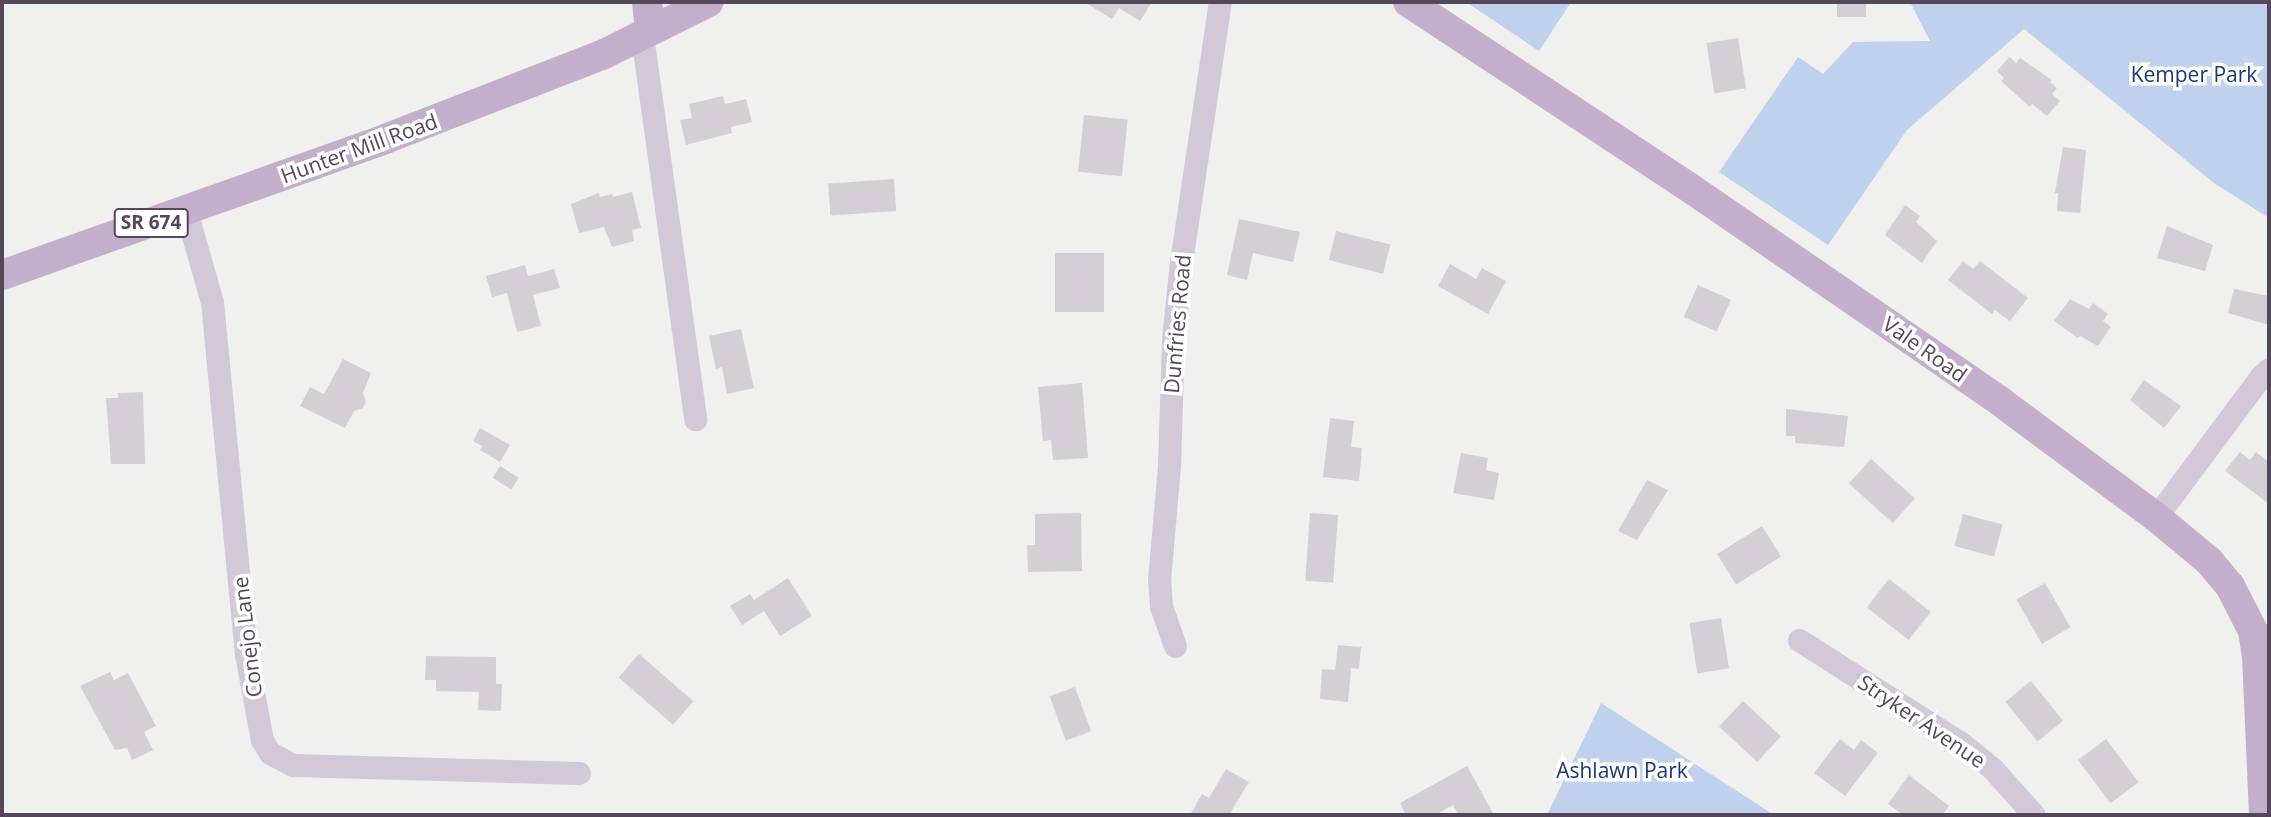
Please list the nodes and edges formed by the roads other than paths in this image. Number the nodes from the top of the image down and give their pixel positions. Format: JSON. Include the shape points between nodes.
{"nodes":[{"id":1,"x":709,"y":2,"type":"edge"},
{"id":2,"x":1220,"y":2,"type":"edge"},
{"id":3,"x":1408,"y":2,"type":"edge"},
{"id":4,"x":646,"y":22,"type":"edge"},
{"id":5,"x":186,"y":211,"type":"junction"},
{"id":6,"x":2,"y":275,"type":"edge"},
{"id":7,"x":2269,"y":369,"type":"edge"},
{"id":8,"x":695,"y":419,"type":"dead end"},
{"id":9,"x":2156,"y":517,"type":"junction"},
{"id":10,"x":1799,"y":640,"type":"dead end"},
{"id":11,"x":1175,"y":646,"type":"dead end"},
{"id":12,"x":579,"y":773,"type":"dead end"},
{"id":13,"x":2034,"y":815,"type":"edge"},
{"id":14,"x":2264,"y":815,"type":"edge"}],
"edges":[{"from":1,"to":4,"type":"main road","name":"Hunter Mill Road","number":"SR 674"},
{"from":2,"to":11,"type":"street","name":"Dunfries Road","via":[[1173,339],[1159,580],[1161,606]]},
{"from":3,"to":9,"type":"main road","name":"Vale Road","via":[[1955,370]]},
{"from":4,"to":5,"type":"main road","name":"Hunter Mill Road","number":"SR 674","via":[[602,55]]},
{"from":4,"to":8,"type":"street"},
{"from":5,"to":6,"type":"main road","name":"Hunter Mill Road","number":"SR 674"},
{"from":5,"to":12,"type":"street","name":"Conejo Lane","via":[[212,302],[246,654],[262,740],[270,753],[293,765]]},
{"from":7,"to":9,"type":"street"},
{"from":9,"to":14,"type":"main road","name":"Vale Road","via":[[2209,561],[2244,607],[2253,631],[2258,655]]},
{"from":10,"to":13,"type":"street","name":"Stryker Avenue","via":[[1962,744],[1992,768]]}]}
